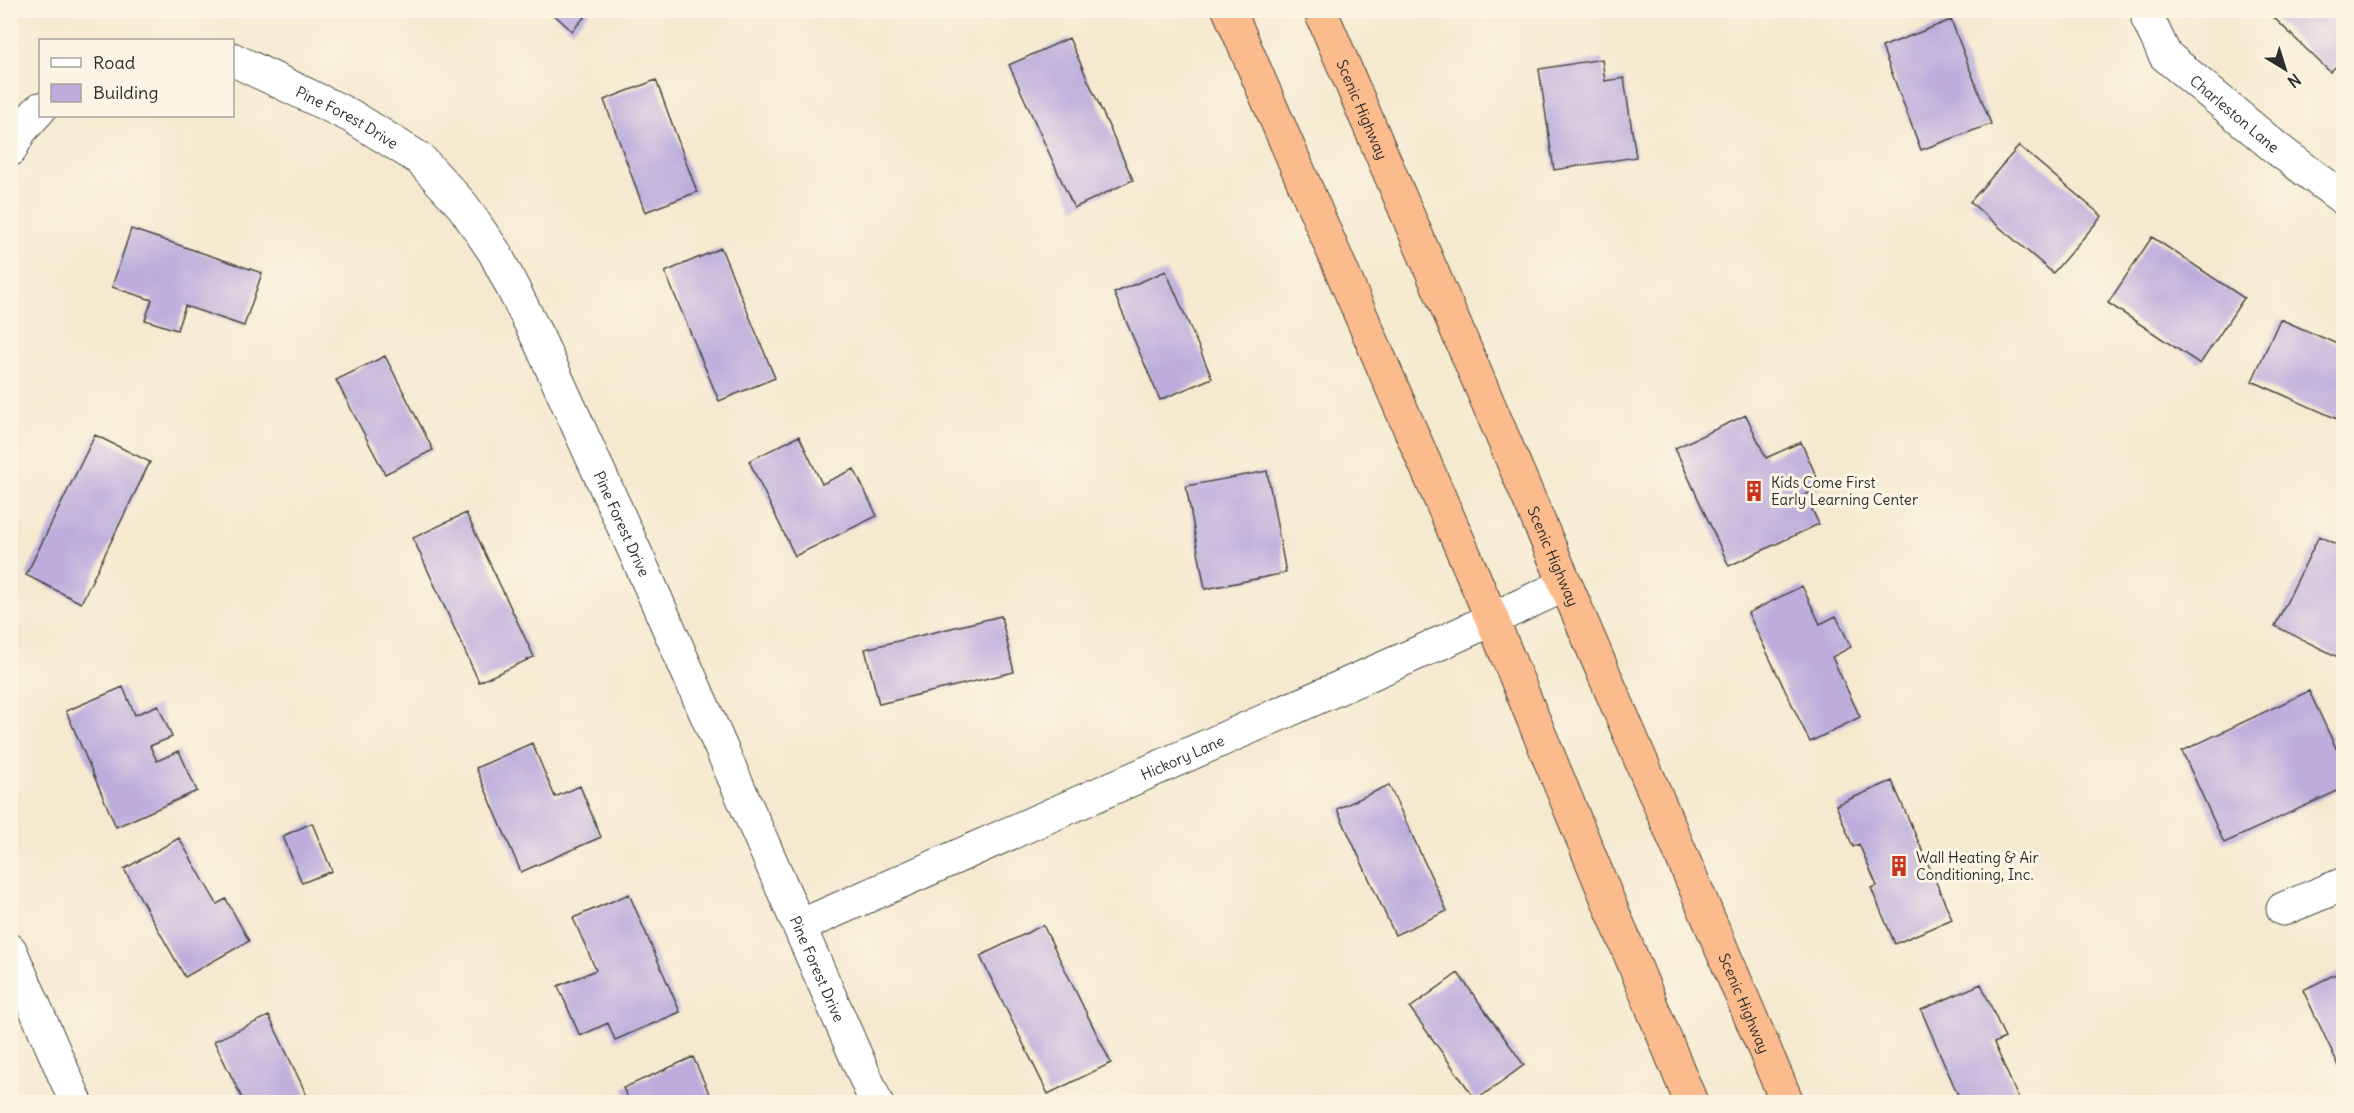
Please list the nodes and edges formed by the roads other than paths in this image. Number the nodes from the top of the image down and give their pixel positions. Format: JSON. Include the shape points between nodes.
{"nodes":[{"id":1,"x":1229,"y":10,"type":"edge"},
{"id":2,"x":1320,"y":10,"type":"edge"},
{"id":3,"x":2149,"y":10,"type":"edge"},
{"id":4,"x":234,"y":60,"type":"edge"},
{"id":5,"x":39,"y":110,"type":"edge"},
{"id":6,"x":10,"y":150,"type":"edge"},
{"id":7,"x":2343,"y":199,"type":"edge"},
{"id":8,"x":1565,"y":585,"type":"junction"},
{"id":9,"x":1492,"y":619,"type":"junction"},
{"id":10,"x":2343,"y":885,"type":"edge"},
{"id":11,"x":2283,"y":909,"type":"dead end"},
{"id":12,"x":800,"y":926,"type":"junction"},
{"id":13,"x":10,"y":950,"type":"edge"},
{"id":14,"x":76,"y":1102,"type":"edge"},
{"id":15,"x":876,"y":1102,"type":"edge"},
{"id":16,"x":1691,"y":1102,"type":"edge"},
{"id":17,"x":1787,"y":1102,"type":"edge"}],
"edges":[{"from":1,"to":9,"type":"highway"},
{"from":2,"to":8,"type":"highway","name":"Scenic Highway"},
{"from":3,"to":7,"type":"street","name":"Charleston Lane","via":[[2148,19],[2165,55]]},
{"from":4,"to":12,"type":"street","name":"Pine Forest Drive","via":[[351,116],[420,159],[463,206],[495,253],[632,544]]},
{"from":5,"to":6,"type":"street","via":[[20,131]]},
{"from":8,"to":9,"type":"street","name":"Hickory Lane"},
{"from":8,"to":17,"type":"highway","name":"Scenic Highway"},
{"from":9,"to":12,"type":"street","name":"Hickory Lane"},
{"from":9,"to":16,"type":"highway"},
{"from":10,"to":11,"type":"street"},
{"from":12,"to":15,"type":"street","name":"Pine Forest Drive"},
{"from":13,"to":14,"type":"street"}]}
